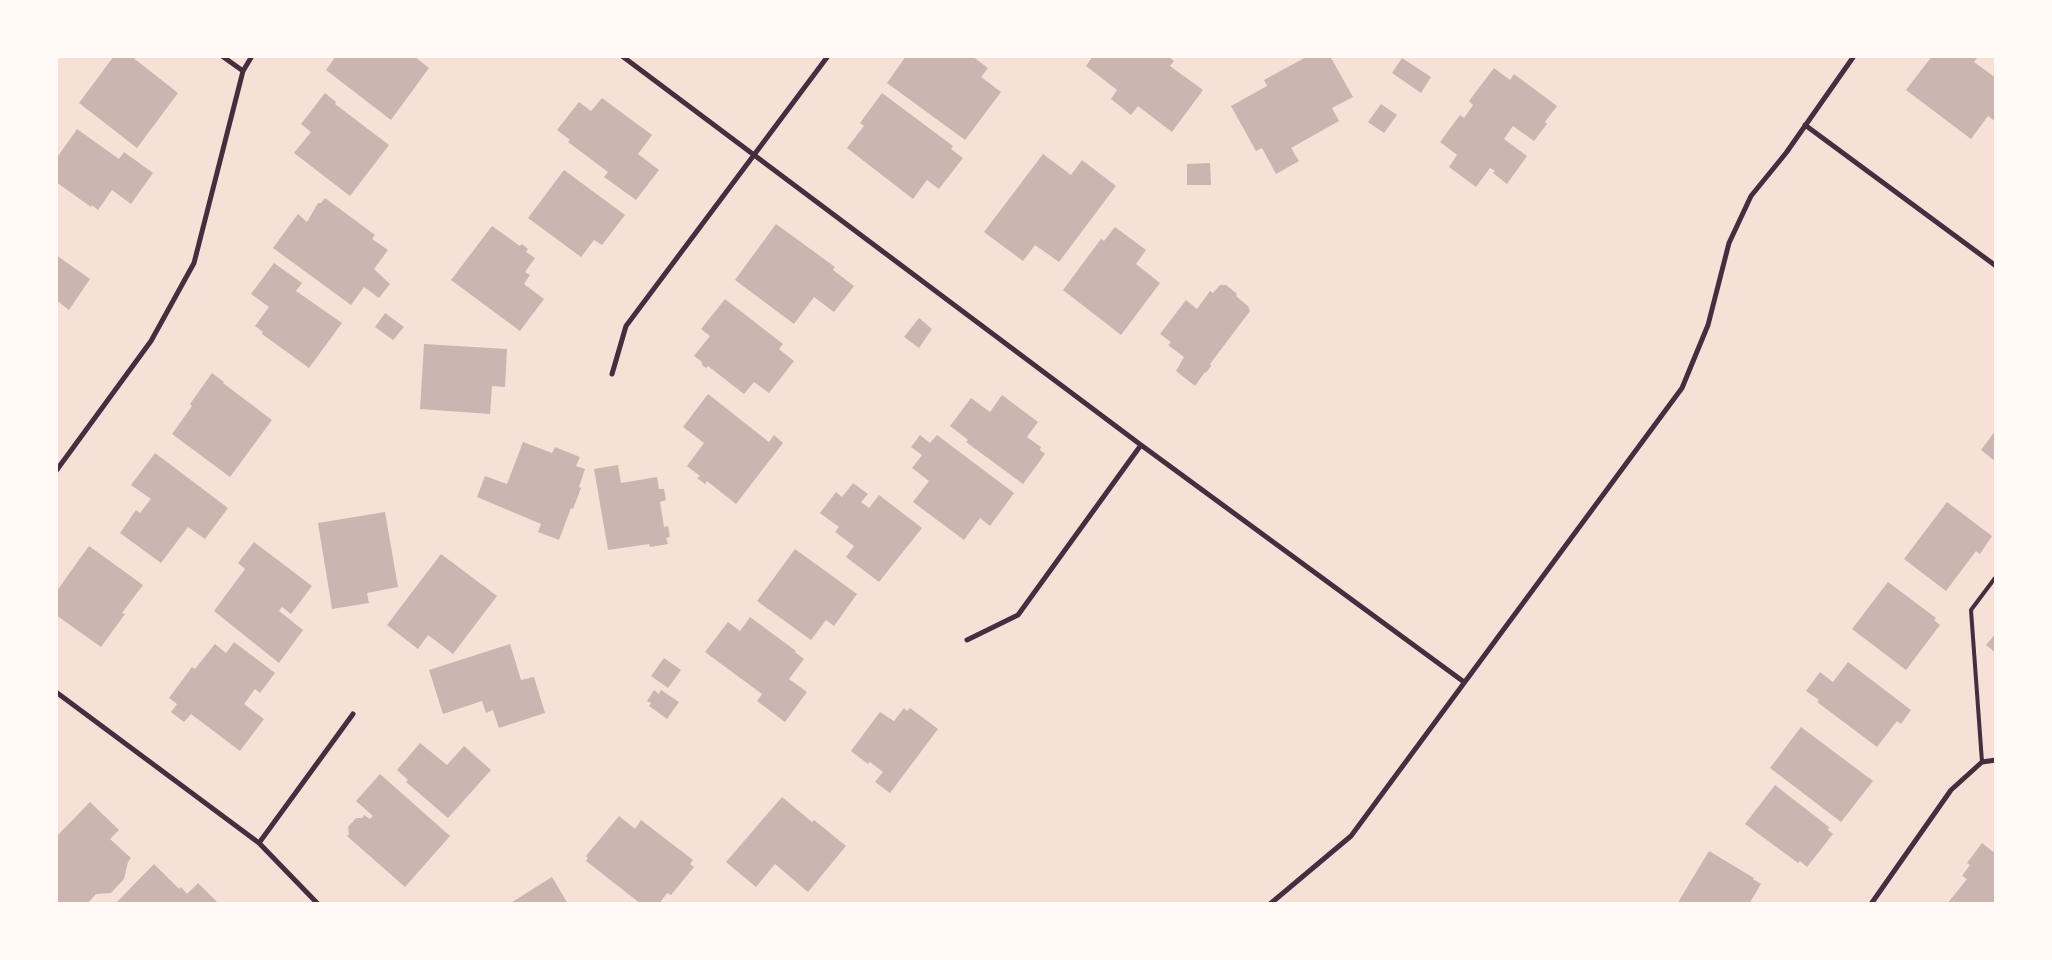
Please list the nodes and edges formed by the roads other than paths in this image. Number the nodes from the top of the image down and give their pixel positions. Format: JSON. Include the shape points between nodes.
{"nodes":[{"id":1,"x":222,"y":56,"type":"edge"},
{"id":2,"x":252,"y":56,"type":"edge"},
{"id":3,"x":622,"y":56,"type":"edge"},
{"id":4,"x":828,"y":56,"type":"edge"},
{"id":5,"x":1854,"y":56,"type":"edge"},
{"id":6,"x":243,"y":72,"type":"junction"},
{"id":7,"x":1805,"y":125,"type":"junction"},
{"id":8,"x":755,"y":155,"type":"junction"},
{"id":9,"x":1996,"y":266,"type":"edge"},
{"id":10,"x":612,"y":374,"type":"dead end"},
{"id":11,"x":1141,"y":445,"type":"junction"},
{"id":12,"x":56,"y":471,"type":"edge"},
{"id":13,"x":1995,"y":578,"type":"edge"},
{"id":14,"x":967,"y":640,"type":"dead end"},
{"id":15,"x":1464,"y":682,"type":"junction"},
{"id":16,"x":56,"y":692,"type":"edge"},
{"id":17,"x":354,"y":714,"type":"dead end"},
{"id":18,"x":1996,"y":760,"type":"edge"},
{"id":19,"x":1982,"y":762,"type":"junction"},
{"id":20,"x":259,"y":843,"type":"junction"},
{"id":21,"x":318,"y":904,"type":"edge"},
{"id":22,"x":1270,"y":904,"type":"edge"},
{"id":23,"x":1871,"y":904,"type":"edge"}],
"edges":[{"from":1,"to":6,"type":"street"},
{"from":2,"to":6,"type":"street"},
{"from":3,"to":8,"type":"street"},
{"from":4,"to":8,"type":"street"},
{"from":5,"to":7,"type":"street"},
{"from":6,"to":12,"type":"street","via":[[194,263],[151,341]]},
{"from":7,"to":9,"type":"street"},
{"from":7,"to":15,"type":"street","via":[[1751,196],[1729,243],[1708,325],[1682,388]]},
{"from":8,"to":10,"type":"street","via":[[626,326]]},
{"from":8,"to":11,"type":"street"},
{"from":11,"to":14,"type":"street","via":[[1018,615]]},
{"from":11,"to":15,"type":"street"},
{"from":13,"to":19,"type":"lane","via":[[1971,610]]},
{"from":15,"to":22,"type":"street","via":[[1351,836]]},
{"from":16,"to":20,"type":"street"},
{"from":17,"to":20,"type":"street"},
{"from":18,"to":19,"type":"street"},
{"from":19,"to":23,"type":"street","via":[[1950,790]]},
{"from":20,"to":21,"type":"street"}]}
